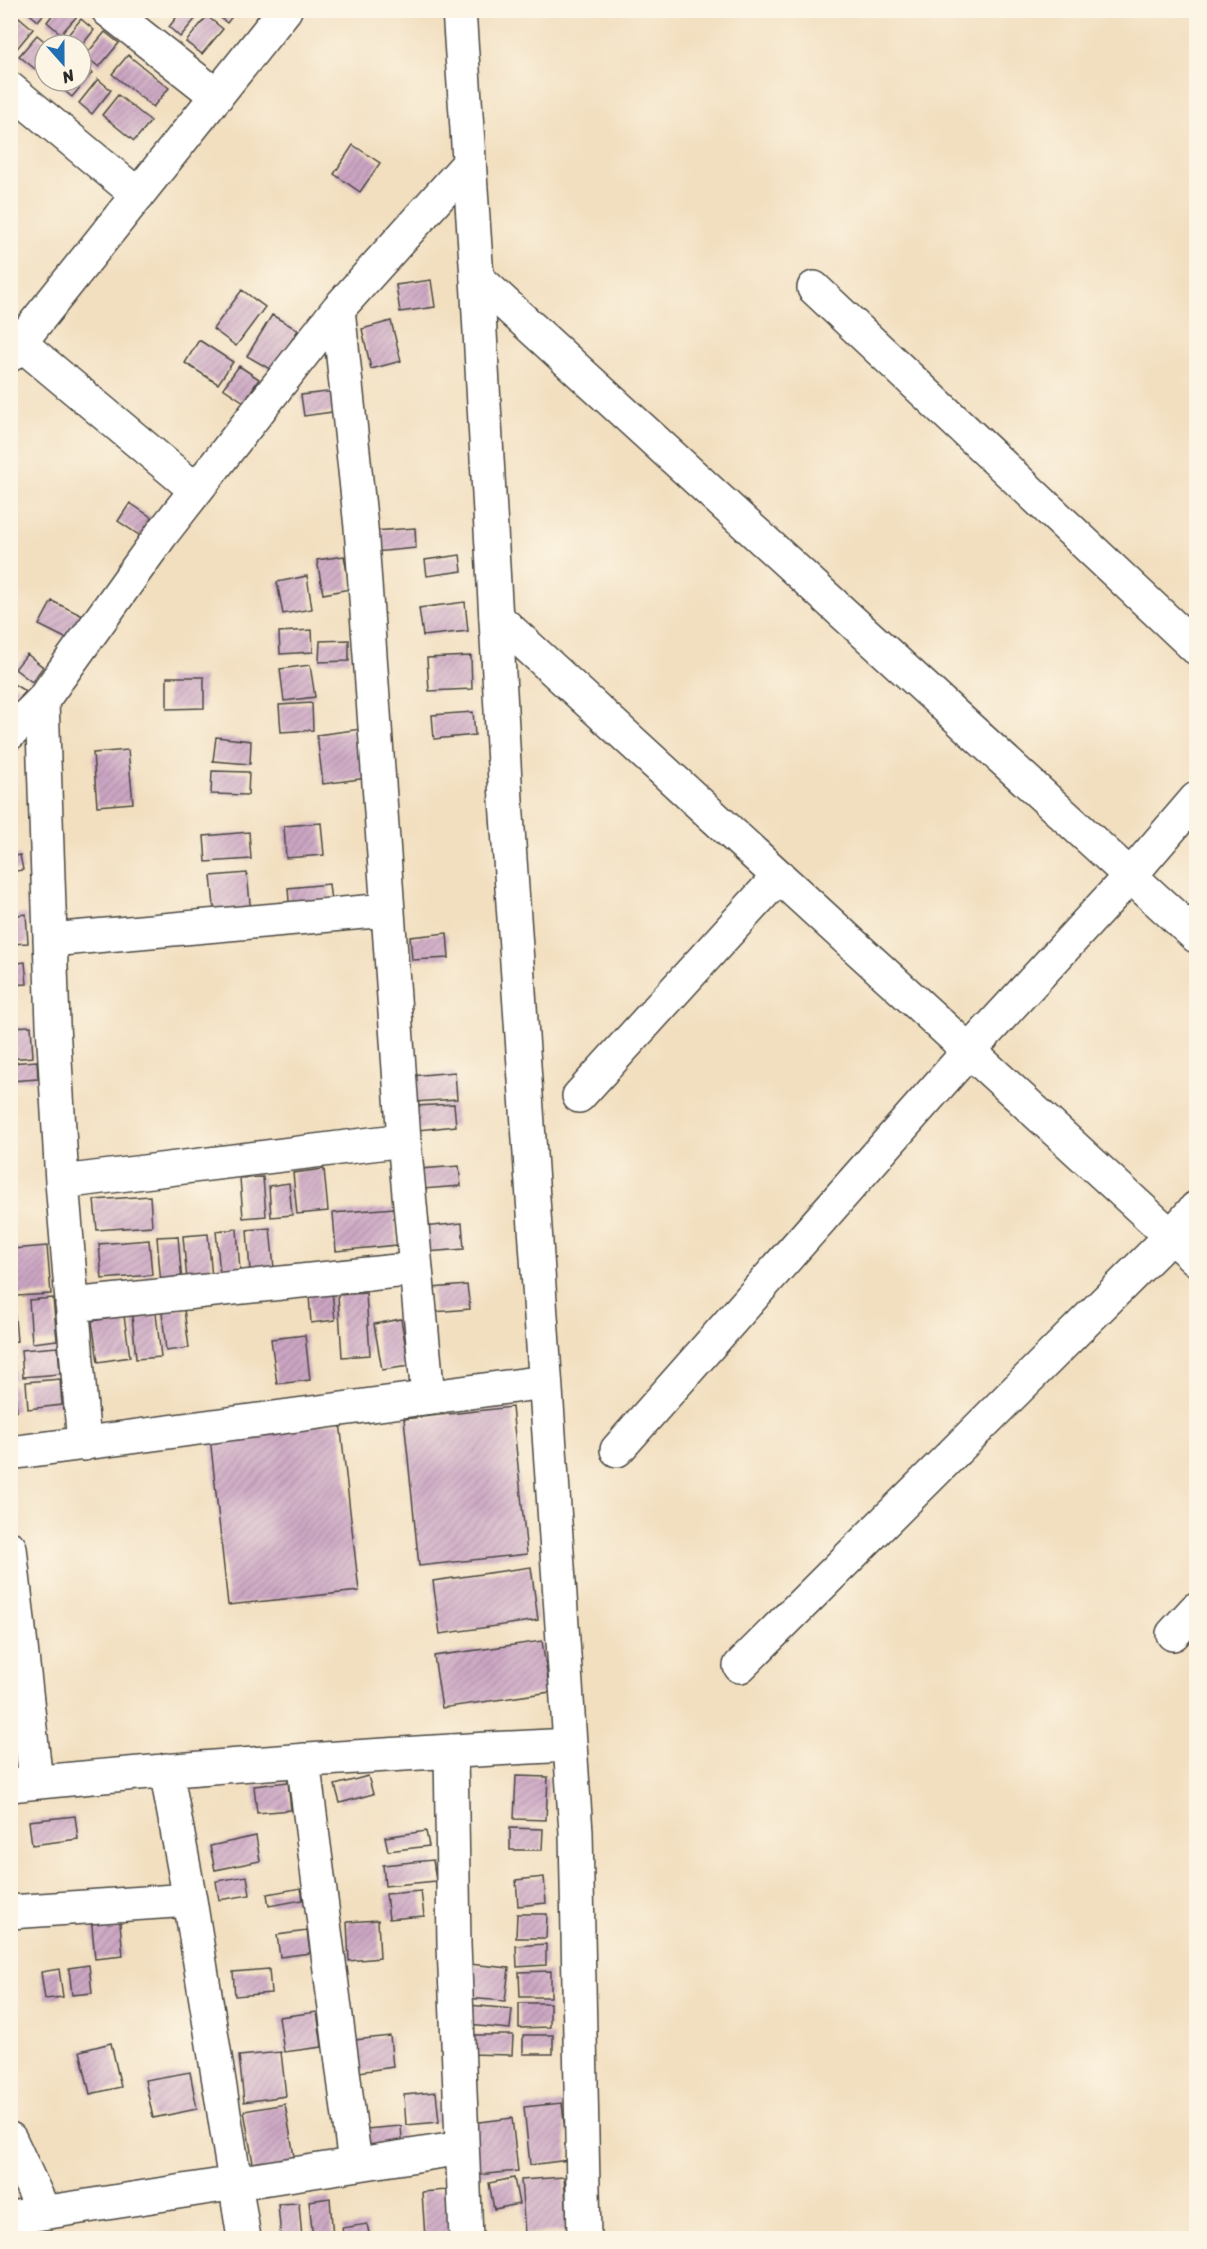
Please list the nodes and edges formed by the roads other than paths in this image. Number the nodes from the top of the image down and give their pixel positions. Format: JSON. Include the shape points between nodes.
{"nodes":[{"id":1,"x":108,"y":10,"type":"edge"},
{"id":2,"x":285,"y":10,"type":"edge"},
{"id":3,"x":459,"y":10,"type":"edge"},
{"id":4,"x":10,"y":89,"type":"edge"},
{"id":5,"x":217,"y":96,"type":"junction"},
{"id":6,"x":469,"y":164,"type":"junction"},
{"id":7,"x":138,"y":195,"type":"junction"},
{"id":8,"x":477,"y":278,"type":"junction"},
{"id":9,"x":814,"y":288,"type":"dead end"},
{"id":10,"x":338,"y":309,"type":"junction"},
{"id":11,"x":15,"y":349,"type":"edge"},
{"id":12,"x":196,"y":490,"type":"junction"},
{"id":13,"x":496,"y":617,"type":"junction"},
{"id":14,"x":1197,"y":648,"type":"edge"},
{"id":15,"x":42,"y":701,"type":"junction"},
{"id":16,"x":10,"y":733,"type":"edge"},
{"id":17,"x":1197,"y":799,"type":"edge"},
{"id":18,"x":779,"y":876,"type":"junction"},
{"id":19,"x":1131,"y":876,"type":"junction"},
{"id":20,"x":387,"y":910,"type":"junction"},
{"id":21,"x":1197,"y":936,"type":"edge"},
{"id":22,"x":50,"y":940,"type":"junction"},
{"id":23,"x":969,"y":1051,"type":"junction"},
{"id":24,"x":579,"y":1096,"type":"dead end"},
{"id":25,"x":404,"y":1140,"type":"junction"},
{"id":26,"x":62,"y":1182,"type":"junction"},
{"id":27,"x":1197,"y":1208,"type":"edge"},
{"id":28,"x":1172,"y":1236,"type":"junction"},
{"id":29,"x":1197,"y":1259,"type":"edge"},
{"id":30,"x":416,"y":1269,"type":"junction"},
{"id":31,"x":72,"y":1305,"type":"junction"},
{"id":32,"x":545,"y":1382,"type":"junction"},
{"id":33,"x":428,"y":1397,"type":"junction"},
{"id":34,"x":84,"y":1443,"type":"junction"},
{"id":35,"x":617,"y":1450,"type":"dead end"},
{"id":36,"x":10,"y":1453,"type":"edge"},
{"id":37,"x":10,"y":1548,"type":"edge"},
{"id":38,"x":1197,"y":1609,"type":"edge"},
{"id":39,"x":1173,"y":1634,"type":"dead end"},
{"id":40,"x":740,"y":1666,"type":"dead end"},
{"id":41,"x":570,"y":1745,"type":"junction"},
{"id":42,"x":451,"y":1751,"type":"junction"},
{"id":43,"x":303,"y":1760,"type":"junction"},
{"id":44,"x":166,"y":1770,"type":"junction"},
{"id":45,"x":23,"y":1783,"type":"edge"},
{"id":46,"x":190,"y":1900,"type":"junction"},
{"id":47,"x":10,"y":1912,"type":"edge"},
{"id":48,"x":10,"y":2139,"type":"edge"},
{"id":49,"x":462,"y":2148,"type":"junction"},
{"id":50,"x":355,"y":2164,"type":"junction"},
{"id":51,"x":235,"y":2183,"type":"junction"},
{"id":52,"x":44,"y":2212,"type":"junction"},
{"id":53,"x":10,"y":2218,"type":"edge"},
{"id":54,"x":244,"y":2238,"type":"edge"},
{"id":55,"x":466,"y":2238,"type":"edge"},
{"id":56,"x":584,"y":2238,"type":"edge"}],
"edges":[{"from":1,"to":5,"type":"street"},
{"from":2,"to":5,"type":"street"},
{"from":3,"to":6,"type":"street"},
{"from":4,"to":7,"type":"street"},
{"from":5,"to":7,"type":"street"},
{"from":6,"to":8,"type":"street"},
{"from":6,"to":10,"type":"street"},
{"from":7,"to":11,"type":"street"},
{"from":8,"to":13,"type":"street"},
{"from":8,"to":19,"type":"street"},
{"from":9,"to":14,"type":"street"},
{"from":10,"to":12,"type":"street"},
{"from":10,"to":20,"type":"street","via":[[361,527]]},
{"from":11,"to":12,"type":"street"},
{"from":12,"to":15,"type":"street"},
{"from":13,"to":18,"type":"street"},
{"from":13,"to":32,"type":"street"},
{"from":15,"to":16,"type":"street"},
{"from":15,"to":22,"type":"street"},
{"from":17,"to":19,"type":"street"},
{"from":18,"to":23,"type":"street"},
{"from":18,"to":24,"type":"street"},
{"from":19,"to":21,"type":"street"},
{"from":19,"to":23,"type":"street"},
{"from":20,"to":22,"type":"street"},
{"from":20,"to":25,"type":"street"},
{"from":22,"to":26,"type":"street"},
{"from":23,"to":28,"type":"street"},
{"from":23,"to":35,"type":"street"},
{"from":25,"to":26,"type":"street"},
{"from":25,"to":30,"type":"street"},
{"from":26,"to":31,"type":"street"},
{"from":27,"to":28,"type":"street"},
{"from":28,"to":29,"type":"street"},
{"from":28,"to":40,"type":"street"},
{"from":30,"to":31,"type":"street"},
{"from":30,"to":33,"type":"street"},
{"from":31,"to":34,"type":"street"},
{"from":32,"to":33,"type":"street"},
{"from":32,"to":41,"type":"street"},
{"from":33,"to":34,"type":"street"},
{"from":34,"to":36,"type":"street"},
{"from":37,"to":45,"type":"street"},
{"from":38,"to":39,"type":"street"},
{"from":41,"to":42,"type":"street"},
{"from":41,"to":56,"type":"street","via":[[576,1832]]},
{"from":42,"to":43,"type":"street"},
{"from":42,"to":49,"type":"street"},
{"from":43,"to":44,"type":"street"},
{"from":43,"to":50,"type":"street"},
{"from":44,"to":45,"type":"street"},
{"from":44,"to":46,"type":"street"},
{"from":46,"to":47,"type":"street"},
{"from":46,"to":51,"type":"street"},
{"from":48,"to":52,"type":"street"},
{"from":49,"to":50,"type":"street"},
{"from":49,"to":55,"type":"street"},
{"from":50,"to":51,"type":"street"},
{"from":51,"to":52,"type":"street"},
{"from":51,"to":54,"type":"street"},
{"from":52,"to":53,"type":"street"}]}
